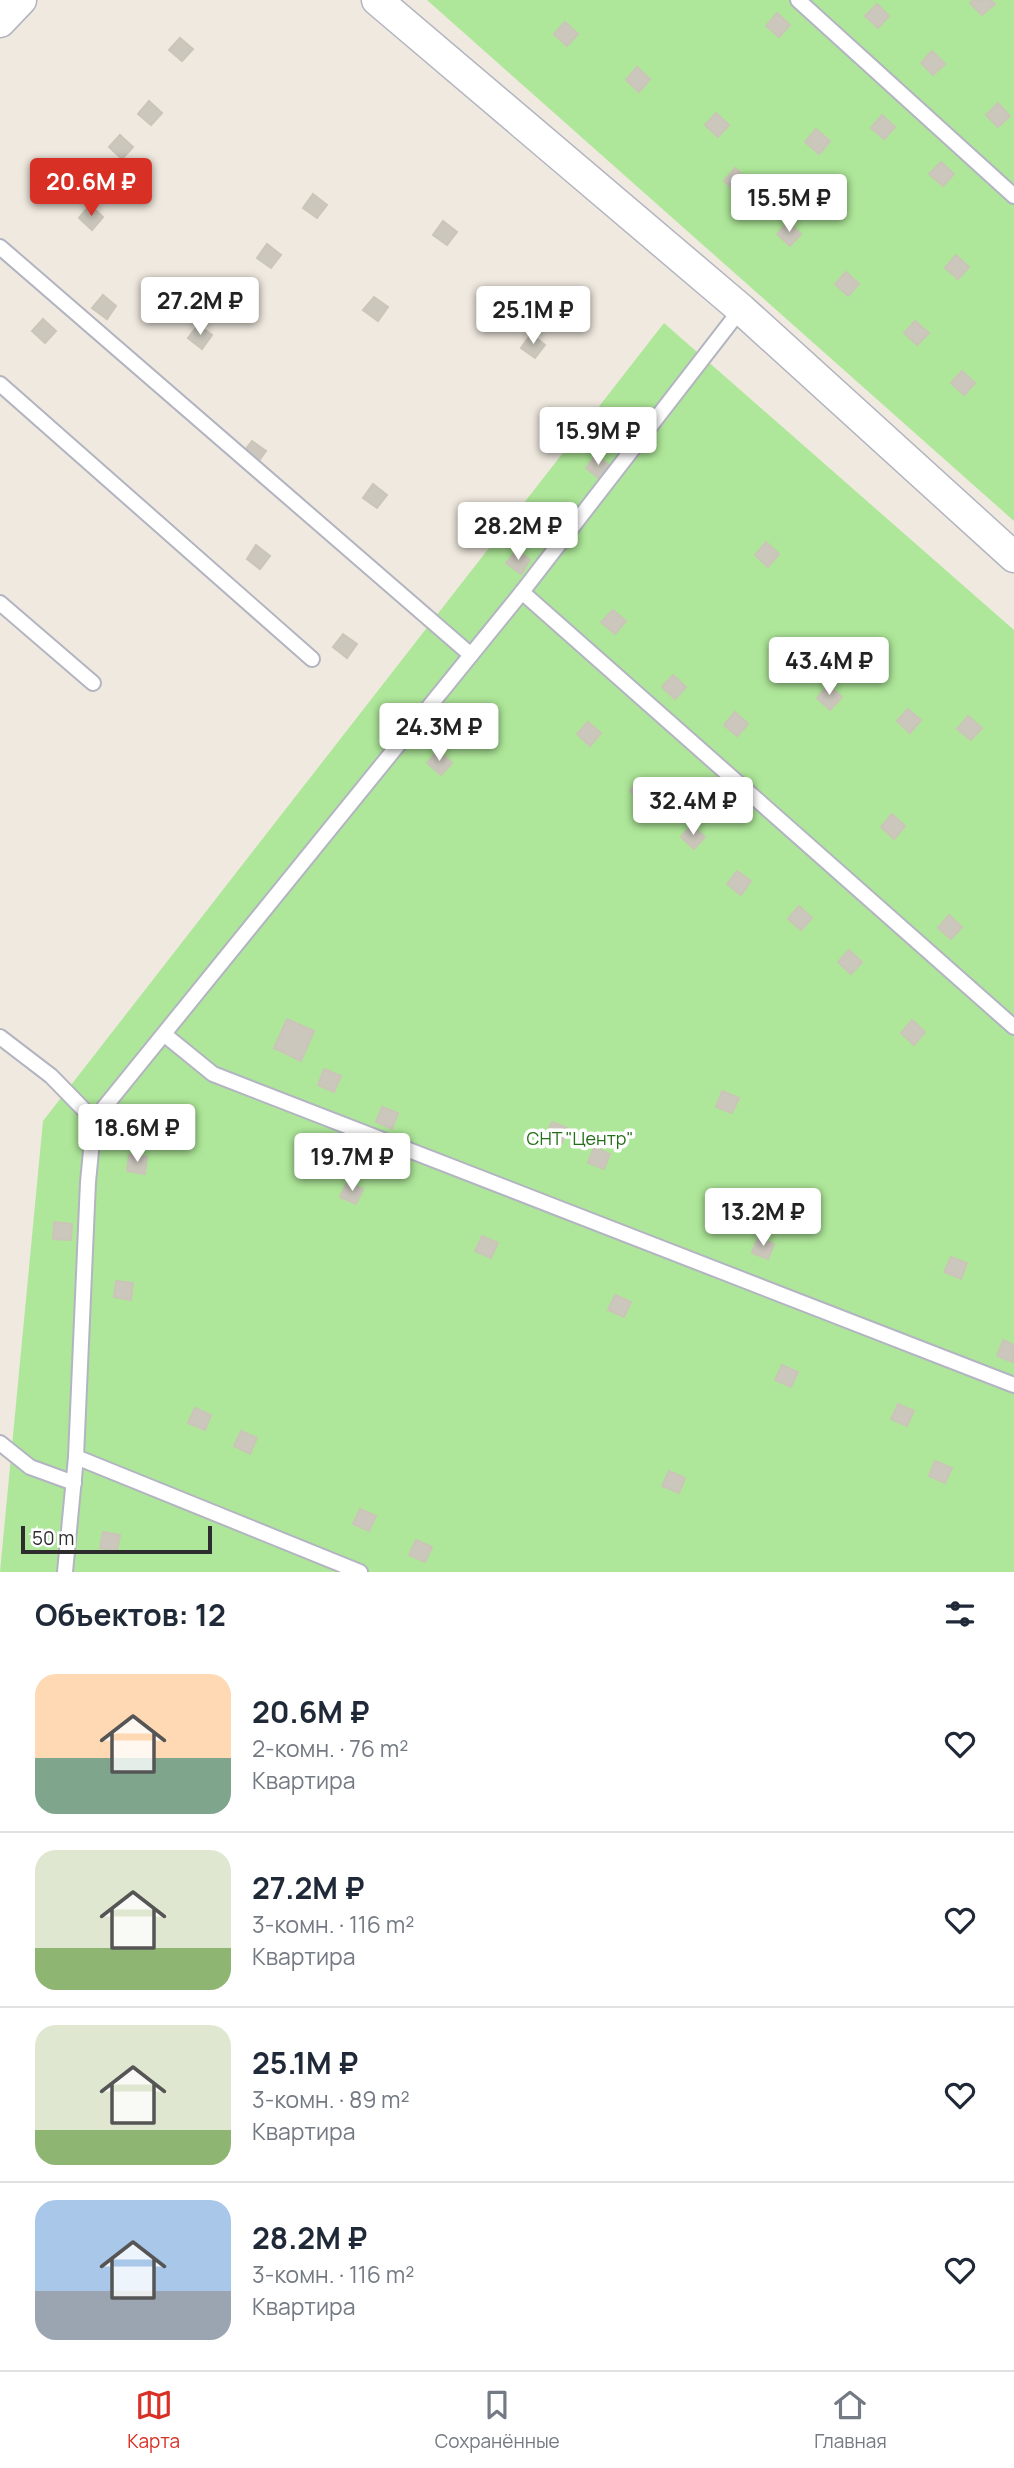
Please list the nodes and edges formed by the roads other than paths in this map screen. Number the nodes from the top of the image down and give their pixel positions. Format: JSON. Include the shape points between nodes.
{"nodes":[{"id":1,"x":21,"y":0,"type":"edge"},
{"id":2,"x":377,"y":0,"type":"edge"},
{"id":3,"x":798,"y":0,"type":"edge"},
{"id":4,"x":0,"y":22,"type":"edge"},
{"id":5,"x":1014,"y":196,"type":"edge"},
{"id":6,"x":0,"y":247,"type":"edge"},
{"id":7,"x":741,"y":309,"type":"junction"},
{"id":8,"x":0,"y":384,"type":"edge"},
{"id":9,"x":1014,"y":557,"type":"edge"},
{"id":10,"x":522,"y":592,"type":"junction"},
{"id":11,"x":0,"y":603,"type":"edge"},
{"id":12,"x":471,"y":655,"type":"junction"},
{"id":13,"x":312,"y":659,"type":"dead end"},
{"id":14,"x":93,"y":683,"type":"dead end"},
{"id":15,"x":1014,"y":1027,"type":"edge"},
{"id":16,"x":164,"y":1035,"type":"junction"},
{"id":17,"x":0,"y":1037,"type":"edge"},
{"id":18,"x":94,"y":1120,"type":"junction"},
{"id":19,"x":1014,"y":1385,"type":"edge"},
{"id":20,"x":0,"y":1443,"type":"edge"},
{"id":21,"x":76,"y":1457,"type":"junction"},
{"id":22,"x":74,"y":1483,"type":"junction"},
{"id":23,"x":65,"y":1572,"type":"edge"},
{"id":24,"x":360,"y":1572,"type":"edge"}],
"edges":[{"from":1,"to":4,"type":"street"},
{"from":2,"to":7,"type":"street"},
{"from":3,"to":5,"type":"lane"},
{"from":6,"to":12,"type":"lane"},
{"from":7,"to":9,"type":"street"},
{"from":7,"to":10,"type":"lane"},
{"from":8,"to":13,"type":"lane"},
{"from":10,"to":12,"type":"lane"},
{"from":10,"to":15,"type":"lane"},
{"from":11,"to":14,"type":"lane"},
{"from":12,"to":16,"type":"lane"},
{"from":16,"to":18,"type":"lane"},
{"from":16,"to":19,"type":"lane","via":[[213,1074]]},
{"from":17,"to":18,"type":"lane","via":[[51,1076]]},
{"from":18,"to":21,"type":"lane"},
{"from":20,"to":22,"type":"lane","via":[[30,1467]]},
{"from":21,"to":22,"type":"lane"},
{"from":21,"to":24,"type":"lane"},
{"from":22,"to":23,"type":"lane"}]}
